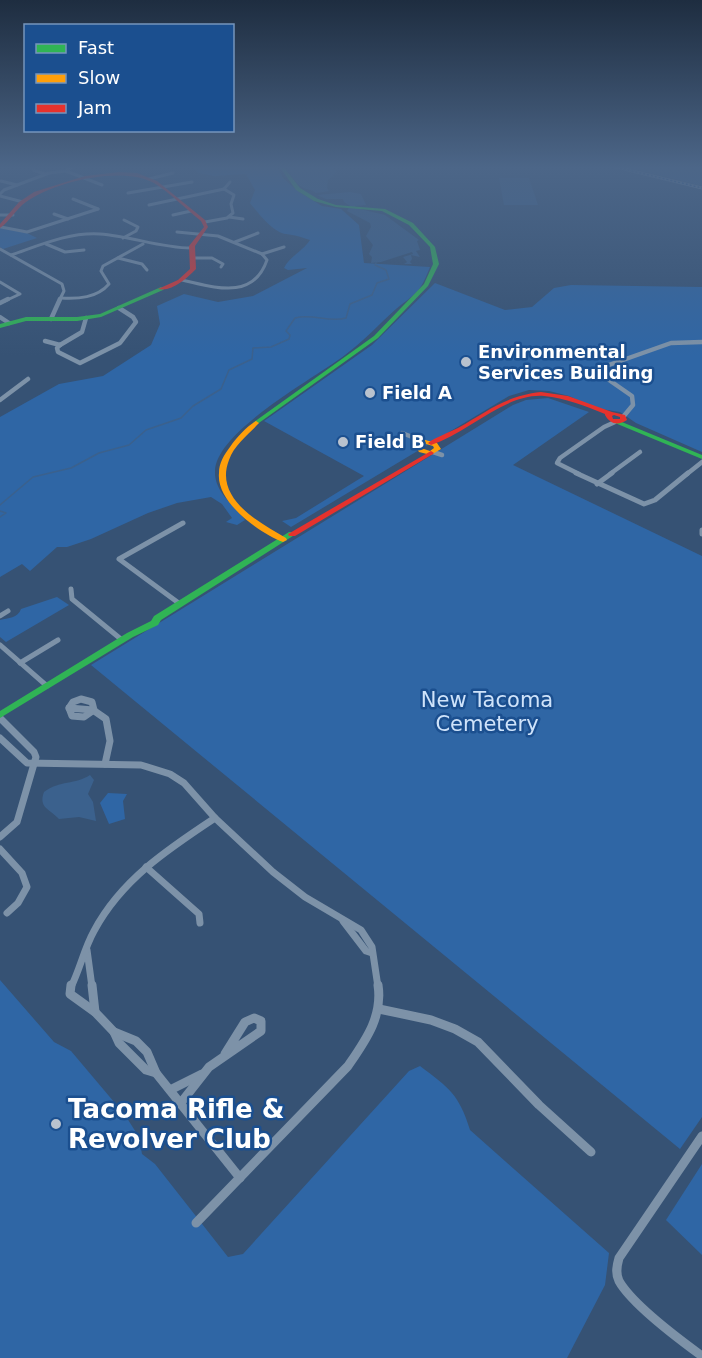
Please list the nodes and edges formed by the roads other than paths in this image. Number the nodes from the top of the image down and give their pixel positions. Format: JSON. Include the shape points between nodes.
{"nodes":[{"id":1,"x":12,"y":229,"type":"edge"},
{"id":2,"x":34,"y":229,"type":"edge"},
{"id":3,"x":137,"y":229,"type":"edge"},
{"id":4,"x":205,"y":229,"type":"edge"},
{"id":5,"x":418,"y":229,"type":"edge"},
{"id":6,"x":177,"y":232,"type":"dead end"},
{"id":7,"x":258,"y":233,"type":"dead end"},
{"id":8,"x":202,"y":234,"type":"junction"},
{"id":9,"x":123,"y":238,"type":"junction"},
{"id":10,"x":235,"y":242,"type":"junction"},
{"id":11,"x":46,"y":243,"type":"junction"},
{"id":12,"x":143,"y":244,"type":"junction"},
{"id":13,"x":284,"y":247,"type":"dead end"},
{"id":14,"x":0,"y":249,"type":"edge"},
{"id":15,"x":84,"y":250,"type":"dead end"},
{"id":16,"x":192,"y":253,"type":"junction"},
{"id":17,"x":262,"y":254,"type":"junction"},
{"id":18,"x":11,"y":255,"type":"junction"},
{"id":19,"x":117,"y":258,"type":"junction"},
{"id":20,"x":94,"y":266,"type":"dead end"},
{"id":21,"x":102,"y":267,"type":"junction"},
{"id":22,"x":221,"y":267,"type":"dead end"},
{"id":23,"x":147,"y":270,"type":"dead end"},
{"id":24,"x":182,"y":279,"type":"junction"},
{"id":25,"x":0,"y":282,"type":"edge"},
{"id":26,"x":61,"y":298,"type":"junction"},
{"id":27,"x":0,"y":303,"type":"edge"},
{"id":28,"x":118,"y":308,"type":"junction"},
{"id":29,"x":0,"y":317,"type":"edge"},
{"id":30,"x":86,"y":318,"type":"junction"},
{"id":31,"x":51,"y":319,"type":"junction"},
{"id":32,"x":4,"y":325,"type":"edge"},
{"id":33,"x":45,"y":341,"type":"dead end"},
{"id":34,"x":702,"y":342,"type":"edge"},
{"id":35,"x":60,"y":345,"type":"junction"},
{"id":36,"x":28,"y":379,"type":"dead end"},
{"id":37,"x":0,"y":400,"type":"edge"},
{"id":38,"x":616,"y":418,"type":"junction"},
{"id":39,"x":640,"y":452,"type":"dead end"},
{"id":40,"x":702,"y":456,"type":"edge"},
{"id":41,"x":702,"y":462,"type":"edge"},
{"id":42,"x":597,"y":484,"type":"junction"},
{"id":43,"x":183,"y":523,"type":"dead end"},
{"id":44,"x":283,"y":540,"type":"junction"},
{"id":45,"x":71,"y":589,"type":"dead end"},
{"id":46,"x":180,"y":604,"type":"junction"},
{"id":47,"x":8,"y":611,"type":"dead end"},
{"id":48,"x":0,"y":615,"type":"edge"},
{"id":49,"x":126,"y":638,"type":"junction"},
{"id":50,"x":58,"y":640,"type":"dead end"},
{"id":51,"x":1,"y":647,"type":"edge"},
{"id":52,"x":20,"y":663,"type":"junction"},
{"id":53,"x":47,"y":686,"type":"junction"},
{"id":54,"x":69,"y":708,"type":"dead end"},
{"id":55,"x":0,"y":717,"type":"edge"},
{"id":56,"x":0,"y":738,"type":"edge"},
{"id":57,"x":35,"y":763,"type":"junction"},
{"id":58,"x":105,"y":764,"type":"junction"},
{"id":59,"x":215,"y":818,"type":"junction"},
{"id":60,"x":0,"y":837,"type":"edge"},
{"id":61,"x":0,"y":849,"type":"edge"},
{"id":62,"x":146,"y":867,"type":"junction"},
{"id":63,"x":7,"y":914,"type":"dead end"},
{"id":64,"x":200,"y":923,"type":"dead end"},
{"id":65,"x":87,"y":947,"type":"junction"},
{"id":66,"x":379,"y":1009,"type":"junction"},
{"id":67,"x":95,"y":1012,"type":"junction"},
{"id":68,"x":225,"y":1054,"type":"junction"},
{"id":69,"x":203,"y":1074,"type":"junction"},
{"id":70,"x":170,"y":1090,"type":"junction"},
{"id":71,"x":180,"y":1104,"type":"junction"},
{"id":72,"x":702,"y":1136,"type":"edge"},
{"id":73,"x":591,"y":1152,"type":"dead end"},
{"id":74,"x":240,"y":1178,"type":"junction"},
{"id":75,"x":196,"y":1223,"type":"dead end"},
{"id":76,"x":702,"y":1356,"type":"edge"}],
"edges":[{"from":1,"to":2,"type":"street"},
{"from":3,"to":9,"type":"street"},
{"from":4,"to":8,"type":"street"},
{"from":5,"to":44,"type":"street","via":[[428,239],[436,262],[422,291],[402,307],[381,333],[261,418],[230,452],[223,470],[225,493],[243,514]]},
{"from":6,"to":8,"type":"street"},
{"from":7,"to":10,"type":"street"},
{"from":8,"to":10,"type":"street"},
{"from":8,"to":16,"type":"street"},
{"from":9,"to":11,"type":"street","via":[[87,232]]},
{"from":9,"to":12,"type":"street"},
{"from":10,"to":17,"type":"street"},
{"from":11,"to":15,"type":"street","via":[[65,252]]},
{"from":11,"to":18,"type":"street"},
{"from":12,"to":16,"type":"street"},
{"from":12,"to":19,"type":"street"},
{"from":13,"to":17,"type":"street"},
{"from":14,"to":18,"type":"street"},
{"from":16,"to":22,"type":"street","via":[[220,261]]},
{"from":16,"to":24,"type":"street","via":[[193,269]]},
{"from":17,"to":24,"type":"street","via":[[267,260],[260,276],[246,285],[219,288]]},
{"from":18,"to":26,"type":"street","via":[[59,281],[64,288]]},
{"from":19,"to":21,"type":"street"},
{"from":19,"to":23,"type":"street","via":[[142,264]]},
{"from":20,"to":21,"type":"street"},
{"from":21,"to":26,"type":"street","via":[[109,284],[106,289],[81,298]]},
{"from":24,"to":28,"type":"street"},
{"from":25,"to":27,"type":"street","via":[[20,294]]},
{"from":26,"to":31,"type":"street"},
{"from":28,"to":30,"type":"street"},
{"from":28,"to":35,"type":"street","via":[[133,317],[135,326],[120,343],[82,362],[58,352]]},
{"from":29,"to":32,"type":"street"},
{"from":30,"to":31,"type":"street"},
{"from":30,"to":35,"type":"street","via":[[84,332]]},
{"from":31,"to":32,"type":"street","via":[[26,319]]},
{"from":33,"to":35,"type":"street"},
{"from":34,"to":38,"type":"street","via":[[671,343],[606,366],[607,379],[632,396],[633,405]]},
{"from":36,"to":37,"type":"street"},
{"from":38,"to":40,"type":"street"},
{"from":38,"to":42,"type":"street","via":[[556,463]]},
{"from":38,"to":44,"type":"street","via":[[564,398],[534,394],[508,403]]},
{"from":39,"to":42,"type":"street"},
{"from":41,"to":42,"type":"street","via":[[655,500],[644,504]]},
{"from":43,"to":46,"type":"street","via":[[119,559]]},
{"from":44,"to":46,"type":"street"},
{"from":45,"to":49,"type":"street","via":[[72,599]]},
{"from":46,"to":49,"type":"street"},
{"from":47,"to":48,"type":"street"},
{"from":49,"to":53,"type":"street"},
{"from":50,"to":52,"type":"street"},
{"from":51,"to":52,"type":"street"},
{"from":52,"to":53,"type":"street"},
{"from":53,"to":55,"type":"street"},
{"from":54,"to":58,"type":"street","via":[[94,710],[102,716],[110,729],[111,743]]},
{"from":55,"to":57,"type":"street","via":[[34,752]]},
{"from":56,"to":57,"type":"street","via":[[24,761]]},
{"from":57,"to":58,"type":"street"},
{"from":57,"to":60,"type":"street","via":[[17,822]]},
{"from":58,"to":59,"type":"street","via":[[141,765],[170,774],[184,783]]},
{"from":59,"to":62,"type":"street"},
{"from":59,"to":66,"type":"street","via":[[273,872],[343,920],[366,951],[372,953]]},
{"from":61,"to":63,"type":"street","via":[[27,885],[22,901]]},
{"from":62,"to":64,"type":"street","via":[[199,914]]},
{"from":62,"to":65,"type":"street","via":[[111,901]]},
{"from":65,"to":67,"type":"street"},
{"from":65,"to":67,"type":"street","via":[[69,990]]},
{"from":66,"to":73,"type":"street","via":[[429,1018],[477,1042]]},
{"from":66,"to":74,"type":"street","via":[[355,1057]]},
{"from":67,"to":70,"type":"street","via":[[119,1043],[146,1070],[156,1073]]},
{"from":68,"to":68,"type":"street","via":[[255,1036],[263,1027],[261,1021],[254,1018],[245,1022]]},
{"from":68,"to":69,"type":"street"},
{"from":69,"to":70,"type":"street"},
{"from":69,"to":71,"type":"street"},
{"from":70,"to":71,"type":"street"},
{"from":71,"to":74,"type":"street"},
{"from":72,"to":76,"type":"street","via":[[619,1258],[616,1270],[623,1286]]},
{"from":74,"to":75,"type":"street"}]}
